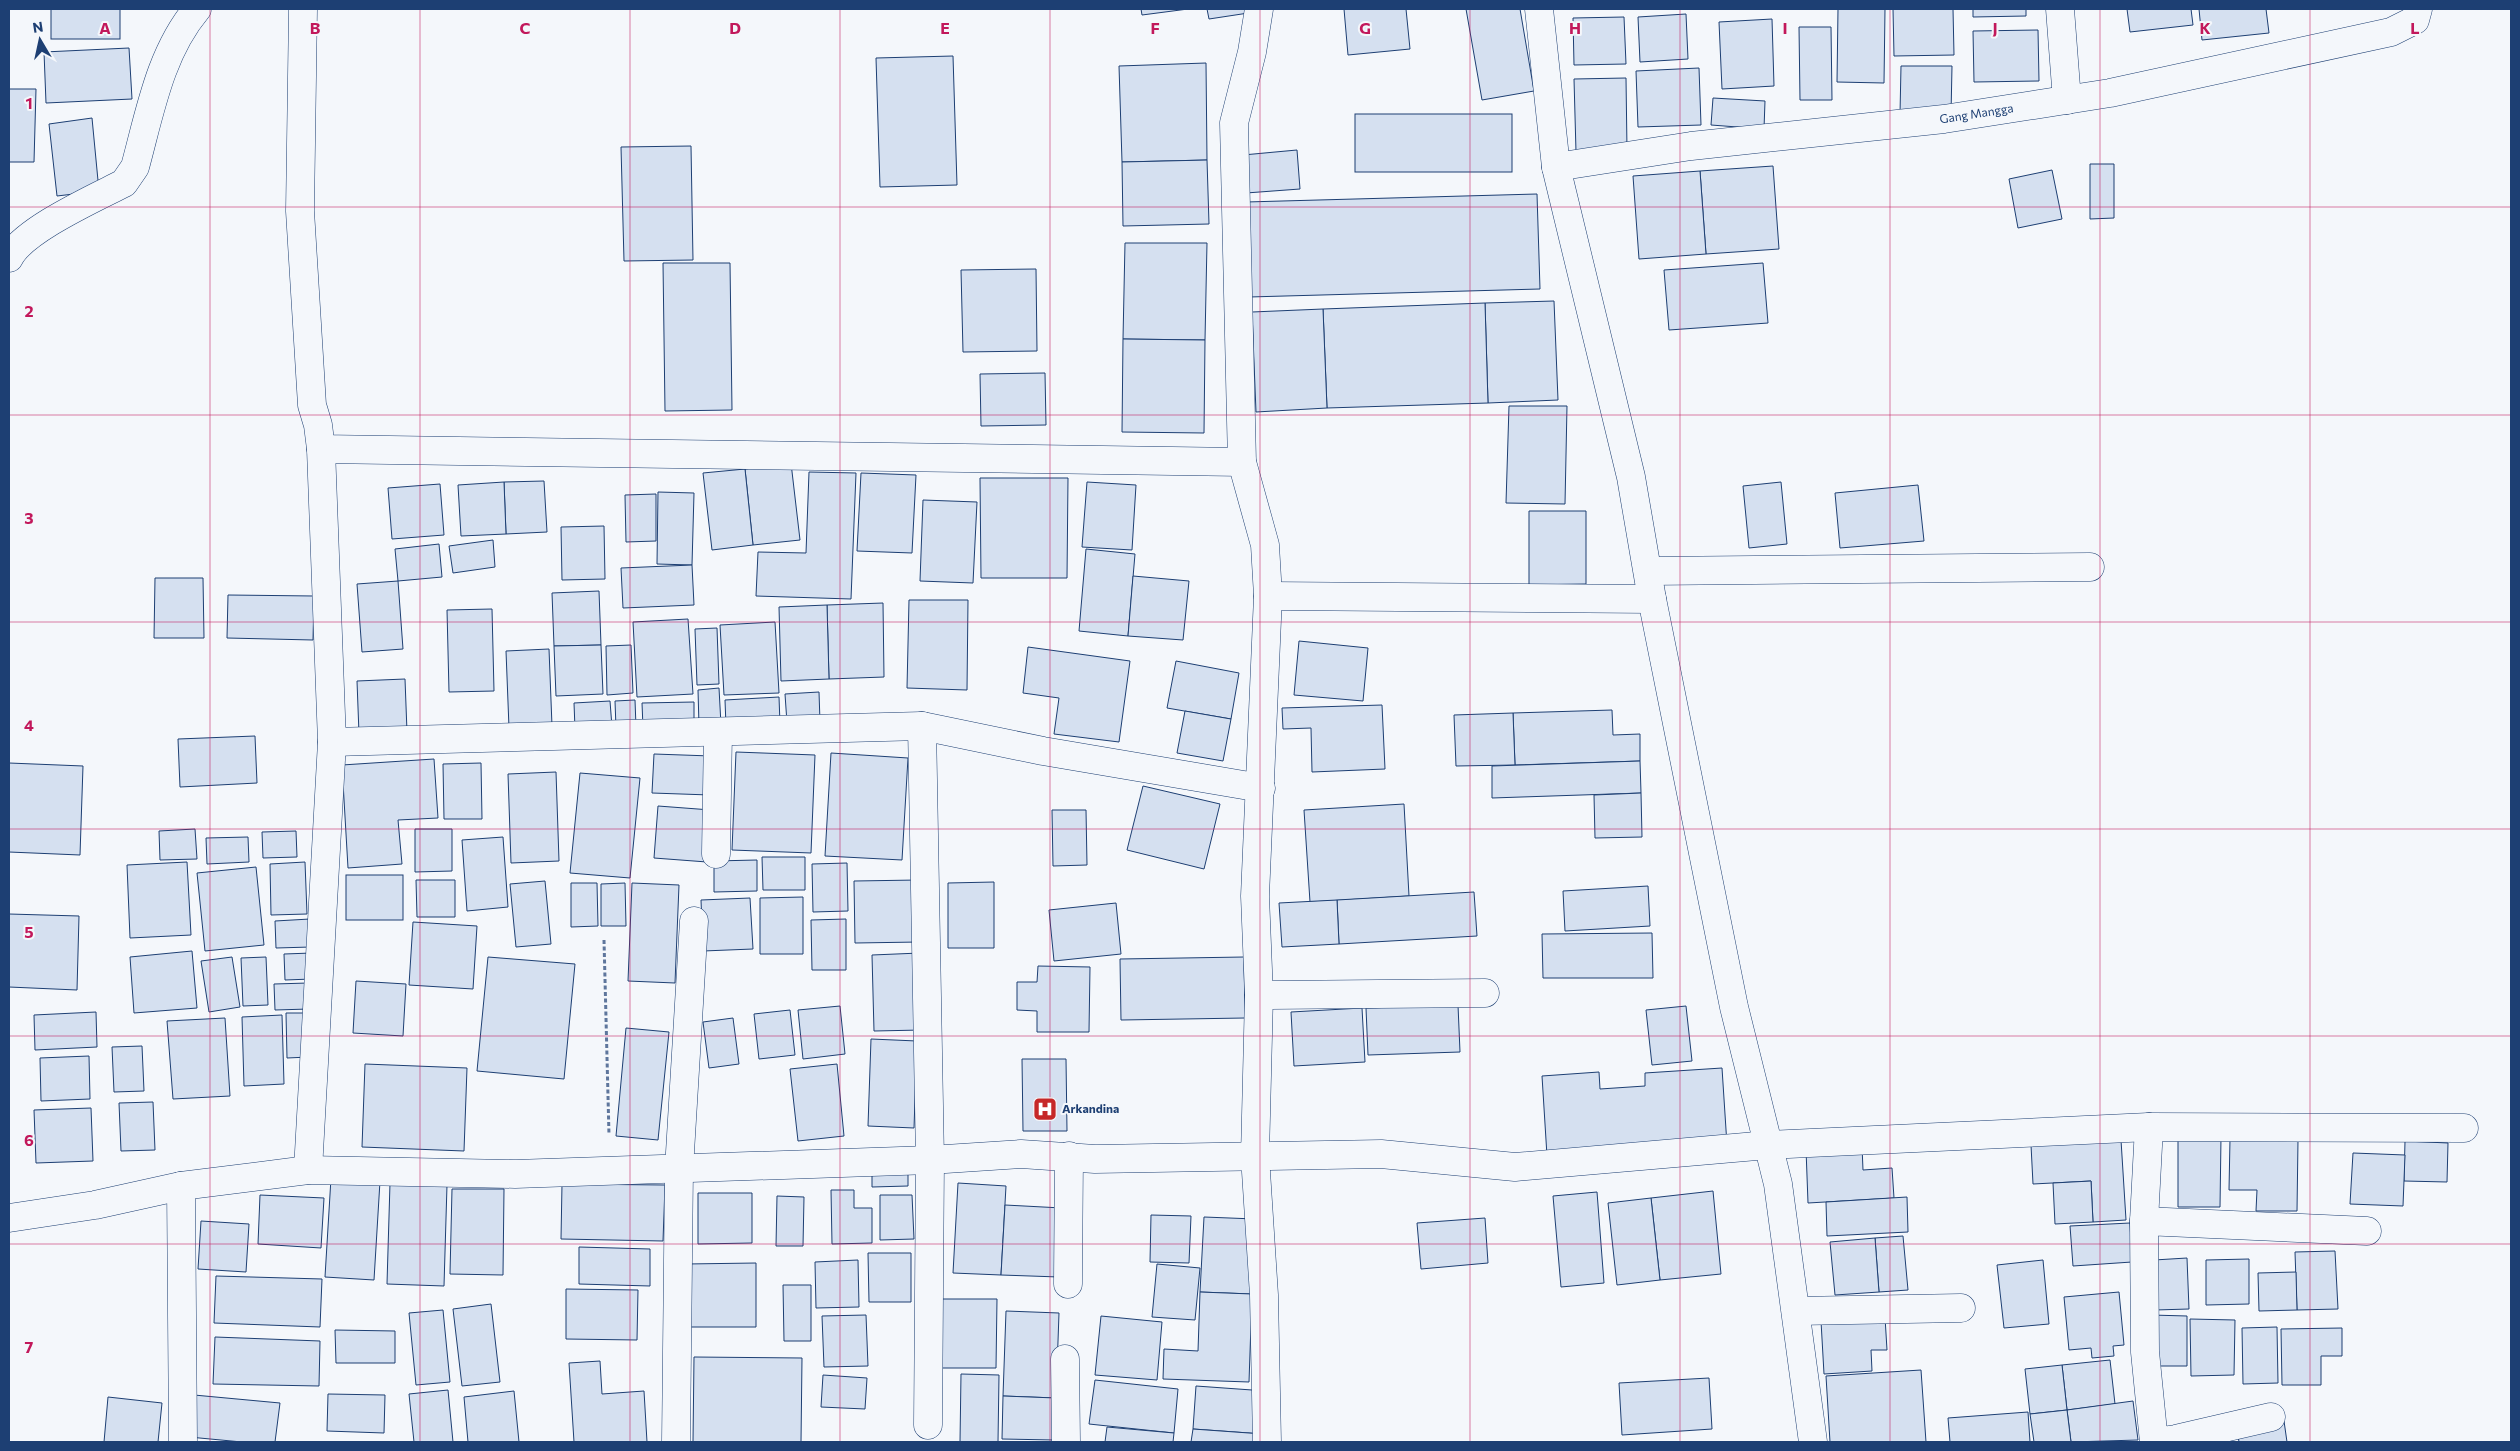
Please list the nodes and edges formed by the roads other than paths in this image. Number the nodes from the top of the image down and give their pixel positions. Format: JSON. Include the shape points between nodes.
{"nodes":[{"id":1,"x":197,"y":9,"type":"edge"},
{"id":2,"x":303,"y":9,"type":"edge"},
{"id":3,"x":1259,"y":9,"type":"edge"},
{"id":4,"x":1538,"y":9,"type":"edge"},
{"id":5,"x":2060,"y":9,"type":"edge"},
{"id":6,"x":2418,"y":9,"type":"edge"},
{"id":7,"x":2067,"y":100,"type":"junction"},
{"id":8,"x":1556,"y":167,"type":"junction"},
{"id":9,"x":9,"y":258,"type":"edge"},
{"id":10,"x":321,"y":449,"type":"junction"},
{"id":11,"x":1242,"y":462,"type":"junction"},
{"id":12,"x":2090,"y":567,"type":"dead end"},
{"id":13,"x":1648,"y":571,"type":"junction"},
{"id":14,"x":1268,"y":596,"type":"junction"},
{"id":15,"x":1652,"y":599,"type":"junction"},
{"id":16,"x":922,"y":726,"type":"junction"},
{"id":17,"x":718,"y":732,"type":"junction"},
{"id":18,"x":332,"y":742,"type":"junction"},
{"id":19,"x":1261,"y":788,"type":"junction"},
{"id":20,"x":716,"y":854,"type":"dead end"},
{"id":21,"x":694,"y":921,"type":"dead end"},
{"id":22,"x":1485,"y":992,"type":"dead end"},
{"id":23,"x":1259,"y":995,"type":"junction"},
{"id":24,"x":2149,"y":1127,"type":"junction"},
{"id":25,"x":2464,"y":1128,"type":"dead end"},
{"id":26,"x":1768,"y":1145,"type":"junction"},
{"id":27,"x":1069,"y":1156,"type":"junction"},
{"id":28,"x":1255,"y":1156,"type":"junction"},
{"id":29,"x":930,"y":1160,"type":"junction"},
{"id":30,"x":679,"y":1169,"type":"junction"},
{"id":31,"x":308,"y":1170,"type":"junction"},
{"id":32,"x":181,"y":1186,"type":"junction"},
{"id":33,"x":9,"y":1218,"type":"edge"},
{"id":34,"x":2144,"y":1221,"type":"junction"},
{"id":35,"x":2367,"y":1231,"type":"dead end"},
{"id":36,"x":1068,"y":1284,"type":"dead end"},
{"id":37,"x":1961,"y":1308,"type":"dead end"},
{"id":38,"x":1796,"y":1311,"type":"junction"},
{"id":39,"x":1065,"y":1359,"type":"dead end"},
{"id":40,"x":2271,"y":1417,"type":"dead end"},
{"id":41,"x":928,"y":1424,"type":"dead end"},
{"id":42,"x":183,"y":1442,"type":"edge"},
{"id":43,"x":676,"y":1442,"type":"edge"},
{"id":44,"x":1066,"y":1442,"type":"edge"},
{"id":45,"x":1267,"y":1442,"type":"edge"},
{"id":46,"x":1813,"y":1442,"type":"edge"},
{"id":47,"x":2152,"y":1442,"type":"edge"}],
"edges":[{"from":1,"to":9,"type":"street","via":[[184,25],[160,74],[130,175],[124,183],[20,243]]},
{"from":2,"to":10,"type":"street","via":[[300,211],[312,405]]},
{"from":3,"to":11,"type":"street","via":[[1234,123]]},
{"from":4,"to":8,"type":"street"},
{"from":5,"to":7,"type":"street"},
{"from":6,"to":7,"type":"street","name":"Gang Mangga","via":[[2415,20],[2391,32]]},
{"from":7,"to":8,"type":"street","name":"Gang Mangga","via":[[1944,120],[1691,146]]},
{"from":8,"to":13,"type":"street","via":[[1631,477]]},
{"from":10,"to":11,"type":"street"},
{"from":10,"to":18,"type":"street"},
{"from":11,"to":14,"type":"street","via":[[1266,545]]},
{"from":12,"to":13,"type":"street"},
{"from":13,"to":15,"type":"street"},
{"from":14,"to":15,"type":"street"},
{"from":14,"to":19,"type":"street"},
{"from":15,"to":26,"type":"street","via":[[1734,1007]]},
{"from":16,"to":17,"type":"street"},
{"from":16,"to":19,"type":"street","via":[[1043,751]]},
{"from":16,"to":29,"type":"street"},
{"from":17,"to":18,"type":"street"},
{"from":17,"to":20,"type":"street"},
{"from":18,"to":31,"type":"street"},
{"from":19,"to":23,"type":"street","via":[[1255,896]]},
{"from":21,"to":30,"type":"street"},
{"from":22,"to":23,"type":"street"},
{"from":23,"to":28,"type":"street"},
{"from":24,"to":25,"type":"street"},
{"from":24,"to":26,"type":"street"},
{"from":24,"to":34,"type":"street"},
{"from":26,"to":28,"type":"street","via":[[1516,1167],[1381,1154]]},
{"from":26,"to":38,"type":"street","via":[[1778,1184]]},
{"from":27,"to":28,"type":"street"},
{"from":27,"to":29,"type":"street","via":[[1021,1154]]},
{"from":27,"to":36,"type":"street"},
{"from":28,"to":45,"type":"street","via":[[1264,1295]]},
{"from":29,"to":30,"type":"street"},
{"from":29,"to":41,"type":"street"},
{"from":30,"to":31,"type":"street","via":[[515,1174]]},
{"from":30,"to":43,"type":"street"},
{"from":31,"to":32,"type":"street"},
{"from":32,"to":33,"type":"street","via":[[95,1206]]},
{"from":32,"to":42,"type":"street"},
{"from":34,"to":35,"type":"street"},
{"from":34,"to":47,"type":"street","via":[[2145,1352]]},
{"from":37,"to":38,"type":"street"},
{"from":38,"to":46,"type":"street"},
{"from":39,"to":44,"type":"street"},
{"from":40,"to":47,"type":"street"}]}
